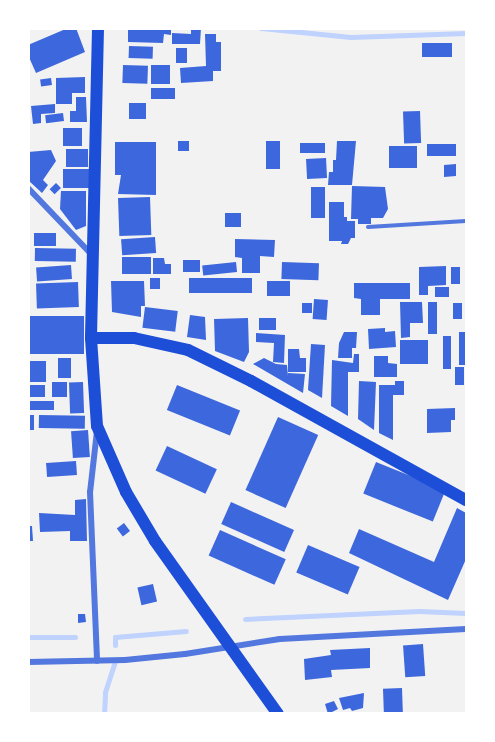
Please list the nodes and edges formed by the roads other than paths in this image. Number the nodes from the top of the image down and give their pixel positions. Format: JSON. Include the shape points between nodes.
{"nodes":[{"id":1,"x":98,"y":28,"type":"edge"},
{"id":2,"x":28,"y":188,"type":"edge"},
{"id":3,"x":466,"y":221,"type":"edge"},
{"id":4,"x":368,"y":227,"type":"dead end"},
{"id":5,"x":91,"y":255,"type":"junction"},
{"id":6,"x":90,"y":338,"type":"junction"},
{"id":7,"x":97,"y":426,"type":"junction"},
{"id":8,"x":466,"y":500,"type":"edge"},
{"id":9,"x":466,"y":629,"type":"edge"},
{"id":10,"x":230,"y":645,"type":"junction"},
{"id":11,"x":97,"y":661,"type":"junction"},
{"id":12,"x":31,"y":662,"type":"edge"},
{"id":13,"x":28,"y":670,"type":"edge"},
{"id":14,"x":278,"y":714,"type":"edge"}],
"edges":[{"from":1,"to":5,"type":"main road"},
{"from":2,"to":5,"type":"street"},
{"from":3,"to":4,"type":"lane"},
{"from":5,"to":6,"type":"main road"},
{"from":6,"to":7,"type":"main road"},
{"from":6,"to":8,"type":"main road","via":[[134,338],[188,350]]},
{"from":7,"to":10,"type":"main road","via":[[126,492],[154,541]]},
{"from":7,"to":11,"type":"street","via":[[90,492]]},
{"from":9,"to":10,"type":"street"},
{"from":10,"to":11,"type":"street","via":[[185,654]]},
{"from":10,"to":14,"type":"main road"},
{"from":11,"to":12,"type":"street"},
{"from":12,"to":13,"type":"street"}]}
